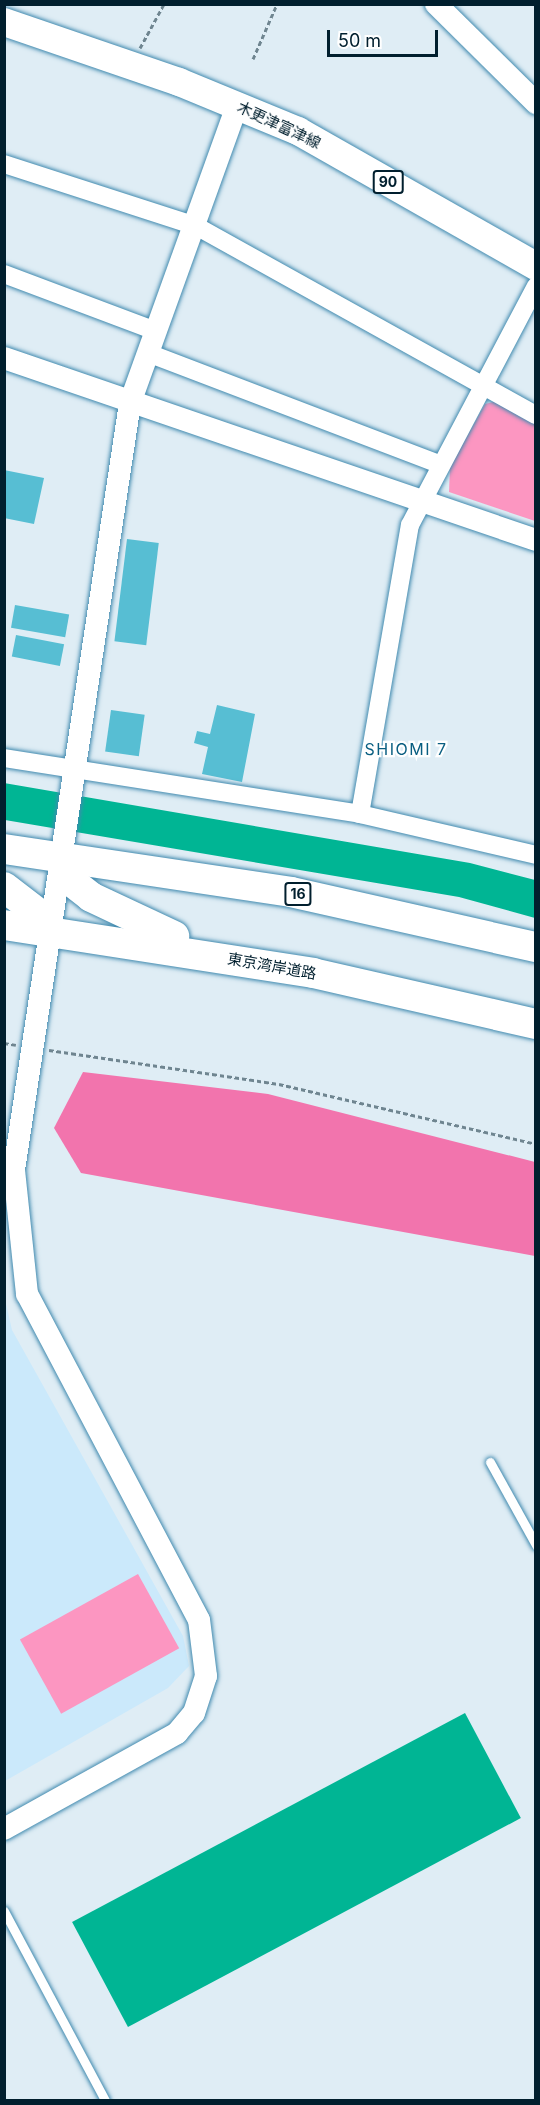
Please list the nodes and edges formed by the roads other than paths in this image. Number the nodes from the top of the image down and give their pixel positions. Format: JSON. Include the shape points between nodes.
{"nodes":[{"id":1,"x":436,"y":4,"type":"edge"},
{"id":2,"x":4,"y":22,"type":"edge"},
{"id":3,"x":536,"y":103,"type":"edge"},
{"id":4,"x":237,"y":105,"type":"junction"},
{"id":5,"x":4,"y":164,"type":"edge"},
{"id":6,"x":196,"y":226,"type":"junction"},
{"id":7,"x":536,"y":266,"type":"edge"},
{"id":8,"x":4,"y":274,"type":"edge"},
{"id":9,"x":536,"y":286,"type":"edge"},
{"id":10,"x":156,"y":331,"type":"junction"},
{"id":11,"x":148,"y":353,"type":"junction"},
{"id":12,"x":4,"y":358,"type":"edge"},
{"id":13,"x":481,"y":383,"type":"junction"},
{"id":14,"x":130,"y":402,"type":"junction"},
{"id":15,"x":536,"y":415,"type":"edge"},
{"id":16,"x":438,"y":464,"type":"junction"},
{"id":17,"x":420,"y":501,"type":"junction"},
{"id":18,"x":536,"y":540,"type":"edge"},
{"id":19,"x":4,"y":758,"type":"edge"},
{"id":20,"x":70,"y":773,"type":"junction"},
{"id":21,"x":360,"y":814,"type":"junction"},
{"id":22,"x":4,"y":849,"type":"edge"},
{"id":23,"x":536,"y":855,"type":"edge"},
{"id":24,"x":58,"y":857,"type":"junction"},
{"id":25,"x":4,"y":887,"type":"edge"},
{"id":26,"x":4,"y":925,"type":"edge"},
{"id":27,"x":46,"y":931,"type":"junction"},
{"id":28,"x":536,"y":947,"type":"edge"},
{"id":29,"x":314,"y":973,"type":"junction"},
{"id":30,"x":536,"y":1024,"type":"edge"},
{"id":31,"x":10,"y":1209,"type":"edge"},
{"id":32,"x":490,"y":1462,"type":"dead end"},
{"id":33,"x":536,"y":1545,"type":"edge"},
{"id":34,"x":4,"y":1829,"type":"edge"},
{"id":35,"x":4,"y":1911,"type":"edge"},
{"id":36,"x":105,"y":2100,"type":"edge"}],
"edges":[{"from":1,"to":3,"type":"street"},
{"from":2,"to":4,"type":"main road","name":"木更津富津線","number":"90"},
{"from":4,"to":6,"type":"street"},
{"from":4,"to":7,"type":"main road","name":"木更津富津線","number":"90","via":[[298,131]]},
{"from":5,"to":6,"type":"street"},
{"from":6,"to":10,"type":"street"},
{"from":6,"to":13,"type":"street"},
{"from":8,"to":10,"type":"street"},
{"from":9,"to":13,"type":"street"},
{"from":10,"to":11,"type":"street"},
{"from":11,"to":14,"type":"street"},
{"from":11,"to":16,"type":"street"},
{"from":12,"to":14,"type":"street"},
{"from":13,"to":15,"type":"street"},
{"from":13,"to":16,"type":"street"},
{"from":14,"to":17,"type":"street"},
{"from":14,"to":20,"type":"street"},
{"from":16,"to":17,"type":"street"},
{"from":17,"to":18,"type":"street"},
{"from":17,"to":21,"type":"street","via":[[410,525]]},
{"from":19,"to":20,"type":"street"},
{"from":20,"to":21,"type":"street"},
{"from":20,"to":24,"type":"street"},
{"from":21,"to":23,"type":"street"},
{"from":22,"to":24,"type":"highway","number":"16"},
{"from":24,"to":27,"type":"street"},
{"from":24,"to":28,"type":"highway","number":"16","via":[[291,892]]},
{"from":24,"to":29,"type":"highway","via":[[80,889],[142,926]]},
{"from":25,"to":27,"type":"highway","via":[[38,913]]},
{"from":26,"to":27,"type":"highway","name":"東京湾岸道路"},
{"from":27,"to":29,"type":"highway","name":"東京湾岸道路"},
{"from":27,"to":31,"type":"street"},
{"from":29,"to":30,"type":"highway","name":"東京湾岸道路"},
{"from":31,"to":34,"type":"street","via":[[27,1294],[43,1333],[199,1620],[207,1659],[201,1695],[177,1733]]},
{"from":32,"to":33,"type":"lane"},
{"from":35,"to":36,"type":"lane"}]}
